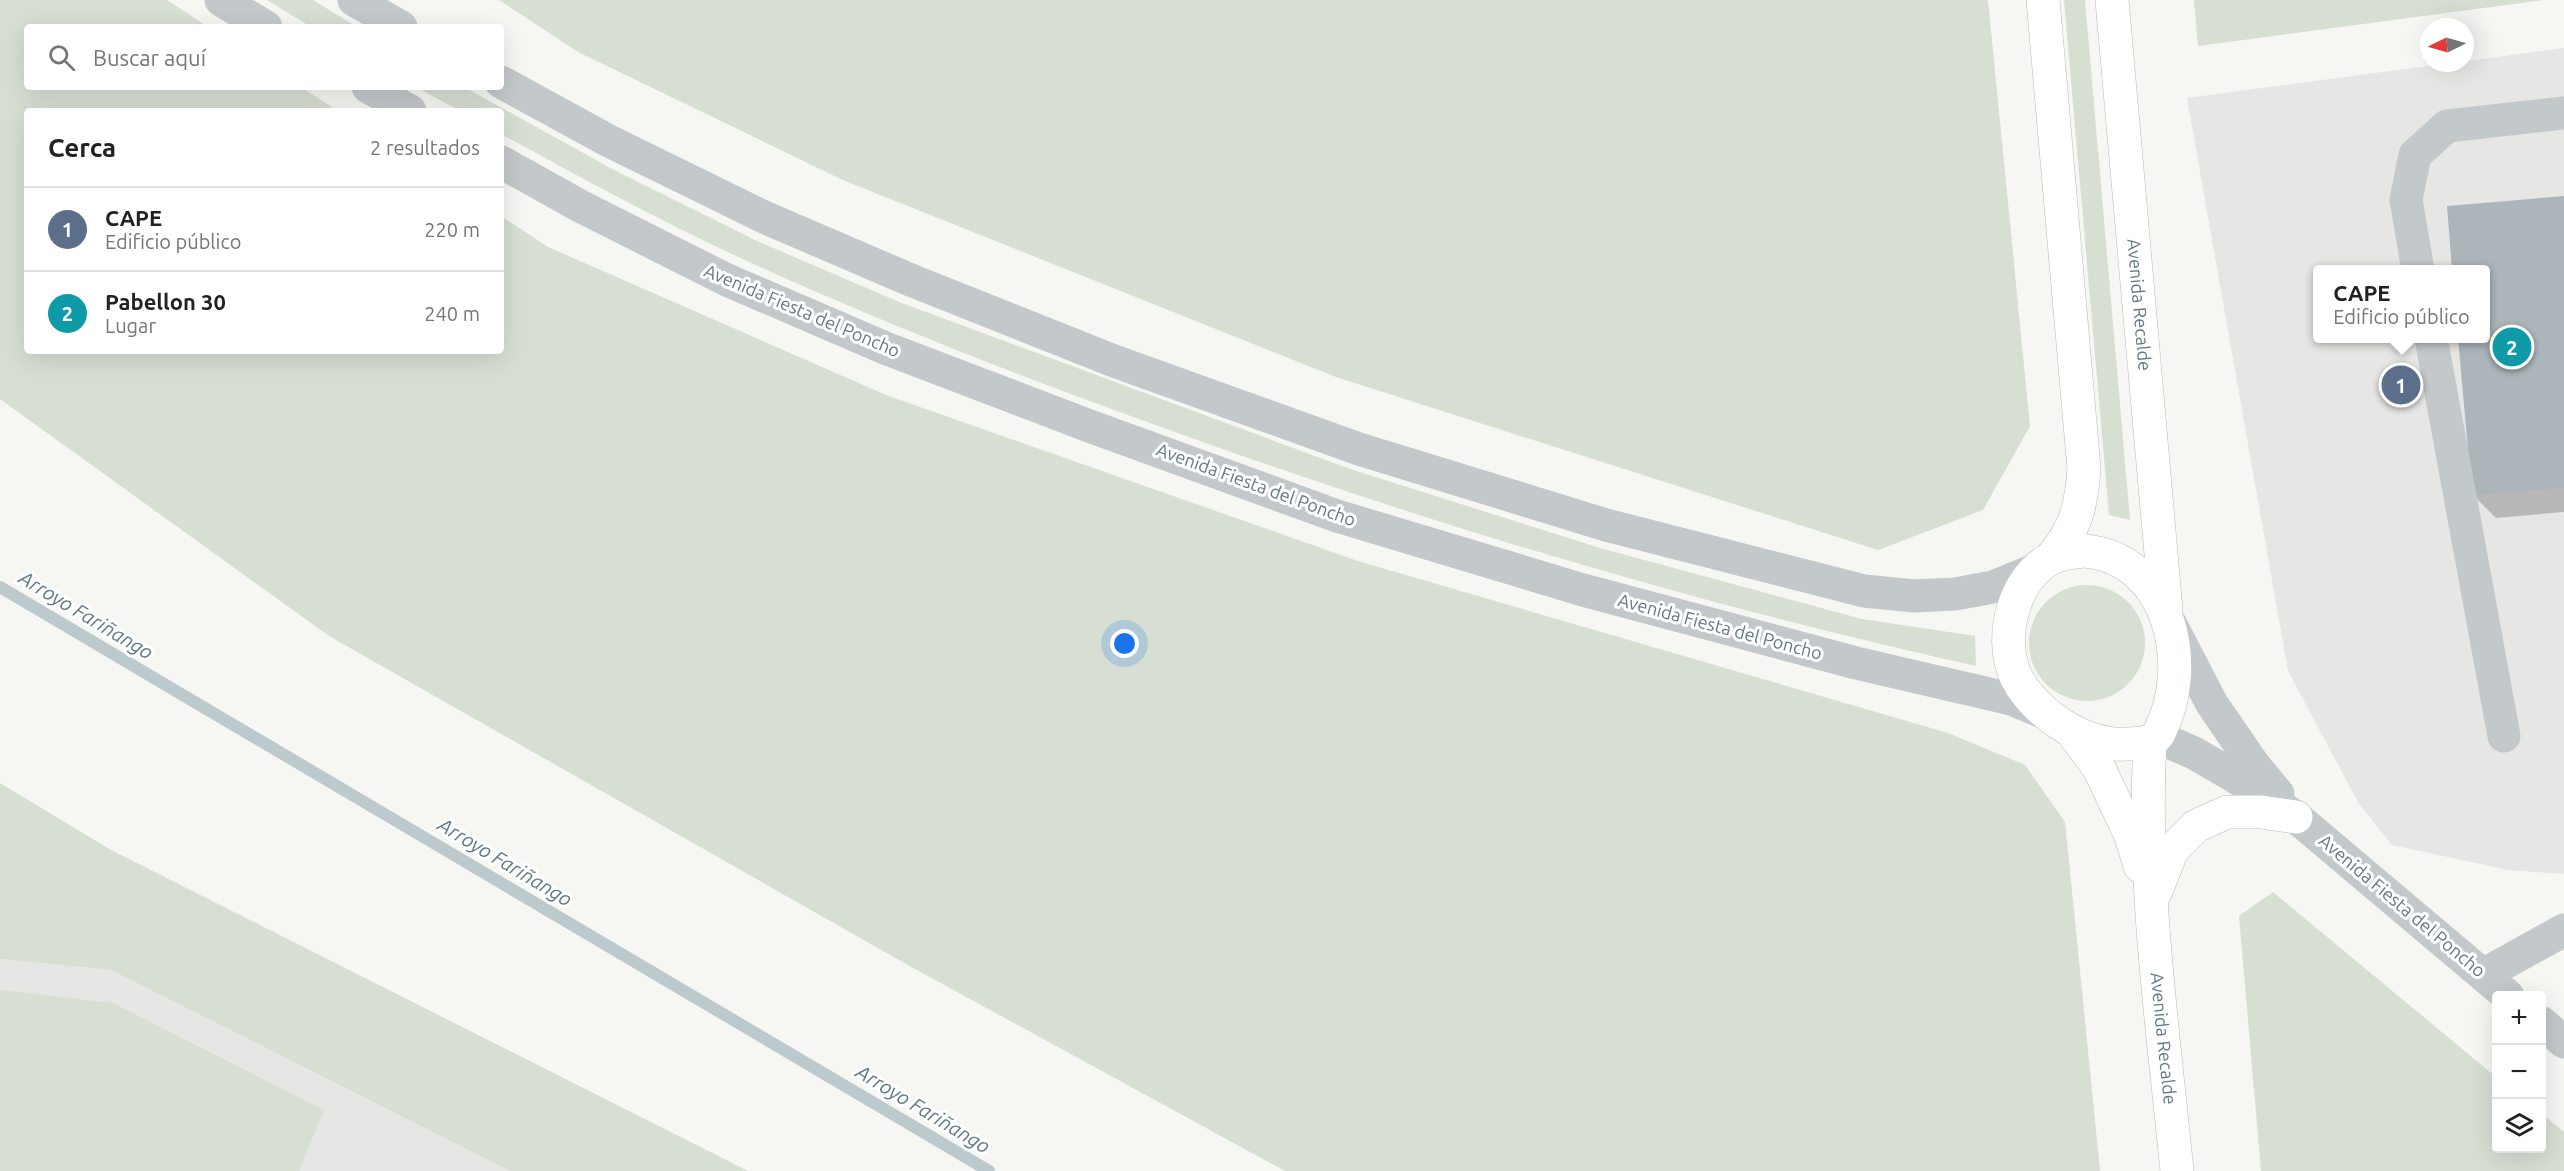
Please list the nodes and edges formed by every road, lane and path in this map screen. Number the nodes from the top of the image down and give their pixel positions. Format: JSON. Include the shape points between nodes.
{"nodes":[{"id":1,"x":221,"y":0,"type":"edge"},
{"id":2,"x":354,"y":0,"type":"edge"},
{"id":3,"x":2043,"y":0,"type":"edge"},
{"id":4,"x":2112,"y":0,"type":"edge"},
{"id":5,"x":261,"y":24,"type":"edge"},
{"id":6,"x":396,"y":24,"type":"edge"},
{"id":7,"x":504,"y":84,"type":"edge"},
{"id":8,"x":373,"y":90,"type":"edge"},
{"id":9,"x":406,"y":108,"type":"edge"},
{"id":10,"x":2564,"y":114,"type":"edge"},
{"id":11,"x":504,"y":164,"type":"edge"},
{"id":12,"x":2417,"y":265,"type":"edge"},
{"id":13,"x":2432,"y":343,"type":"edge"},
{"id":14,"x":2041,"y":565,"type":"junction"},
{"id":15,"x":2168,"y":617,"type":"junction"},
{"id":16,"x":2045,"y":713,"type":"junction"},
{"id":17,"x":2072,"y":732,"type":"junction"},
{"id":18,"x":2504,"y":736,"type":"dead end"},
{"id":19,"x":2154,"y":739,"type":"junction"},
{"id":20,"x":2296,"y":817,"type":"junction"},
{"id":21,"x":2151,"y":904,"type":"junction"},
{"id":22,"x":2564,"y":930,"type":"edge"},
{"id":23,"x":2483,"y":975,"type":"junction"},
{"id":24,"x":2502,"y":991,"type":"edge"},
{"id":25,"x":2546,"y":1027,"type":"edge"},
{"id":26,"x":2564,"y":1042,"type":"edge"},
{"id":27,"x":2177,"y":1171,"type":"edge"}],
"edges":[{"from":1,"to":5,"type":"street"},
{"from":2,"to":6,"type":"street"},
{"from":3,"to":14,"type":"main road","via":[[2084,469],[2077,518],[2067,538]]},
{"from":4,"to":15,"type":"main road","name":"Avenida Recalde"},
{"from":7,"to":14,"type":"street","via":[[609,141],[766,218],[861,259],[1114,361],[1359,449],[1606,525],[1864,591],[1914,596],[1955,594],[1993,586]]},
{"from":8,"to":9,"type":"street"},
{"from":10,"to":12,"type":"street","via":[[2447,126],[2415,155],[2406,200]]},
{"from":11,"to":16,"type":"street","name":"Avenida Fiesta del Poncho","via":[[727,280],[885,348],[1337,516],[1583,590],[1856,663],[2010,699]]},
{"from":13,"to":18,"type":"street"},
{"from":14,"to":15,"type":"main road","via":[[2067,553],[2104,552],[2126,563],[2143,579]]},
{"from":14,"to":16,"type":"main road","via":[[2018,595],[2010,623],[2009,650],[2014,672],[2024,690]]},
{"from":15,"to":19,"type":"main road","via":[[2174,654],[2173,693],[2166,718]]},
{"from":15,"to":20,"type":"street","name":"Avenida Fiesta del Poncho","via":[[2212,704]]},
{"from":16,"to":17,"type":"main road"},
{"from":17,"to":19,"type":"main road","via":[[2122,745]]},
{"from":17,"to":21,"type":"main road","name":"Avenida Recalde","via":[[2099,768],[2131,836]]},
{"from":19,"to":20,"type":"street","name":"Avenida Fiesta del Poncho","via":[[2211,763]]},
{"from":19,"to":21,"type":"main road","name":"Avenida Recalde","via":[[2147,792]]},
{"from":20,"to":21,"type":"main road","via":[[2227,812],[2196,826],[2172,850]]},
{"from":20,"to":23,"type":"street","name":"Avenida Fiesta del Poncho"},
{"from":21,"to":27,"type":"main road","name":"Avenida Recalde"},
{"from":22,"to":23,"type":"street"},
{"from":23,"to":24,"type":"street","name":"Avenida Fiesta del Poncho"},
{"from":25,"to":26,"type":"street"}]}
